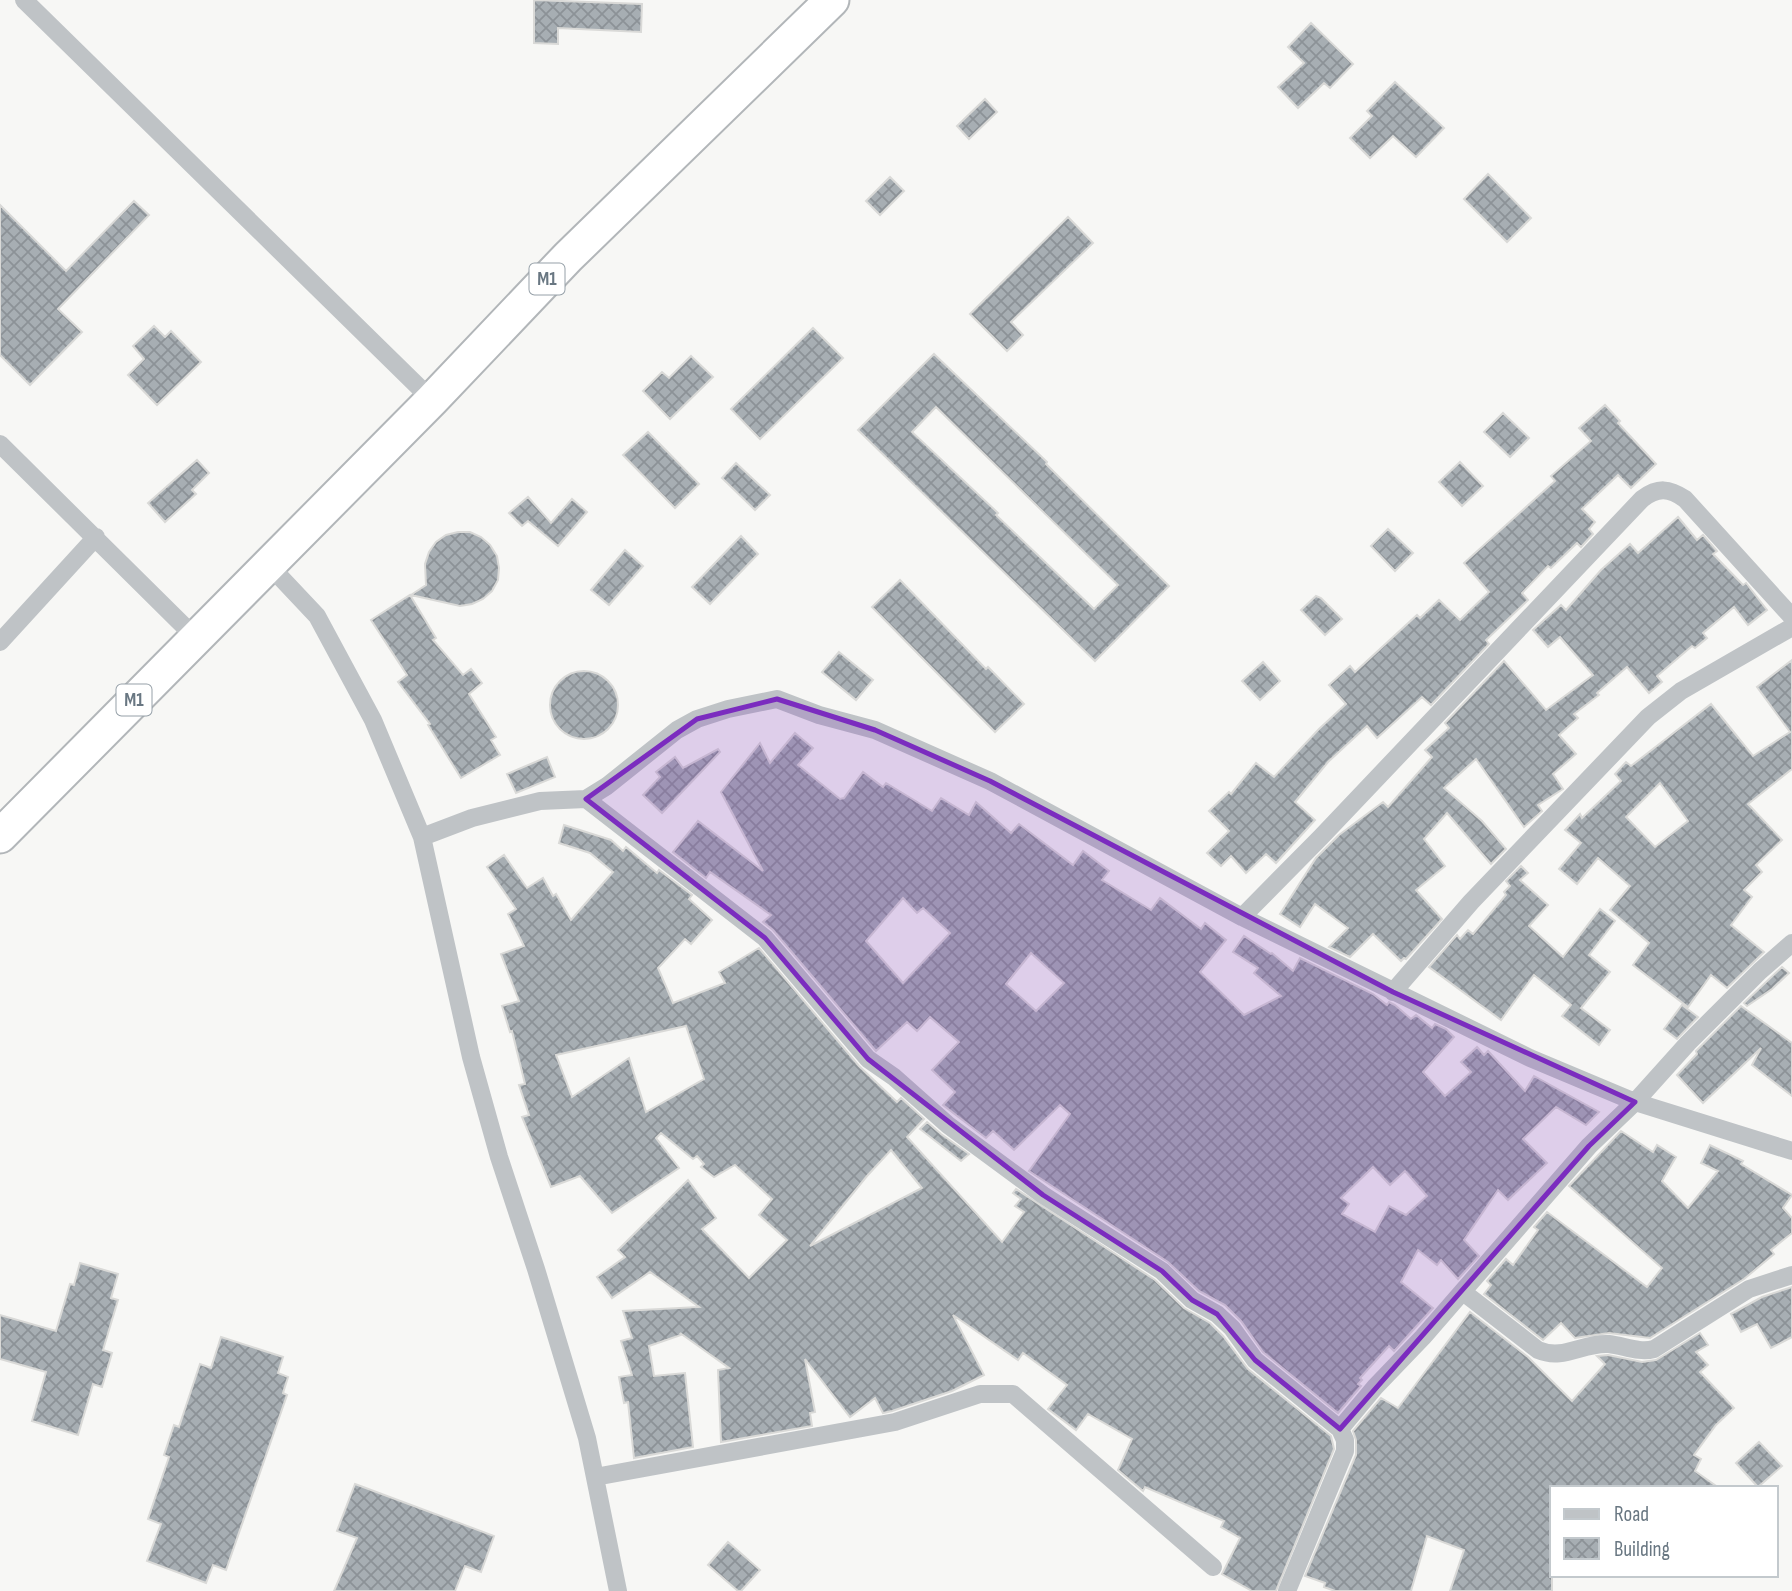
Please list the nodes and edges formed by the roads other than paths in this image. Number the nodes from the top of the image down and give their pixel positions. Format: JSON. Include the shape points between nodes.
{"nodes":[{"id":1,"x":24,"y":0,"type":"edge"},
{"id":2,"x":832,"y":0,"type":"edge"},
{"id":3,"x":432,"y":400,"type":"junction"},
{"id":4,"x":0,"y":444,"type":"edge"},
{"id":5,"x":96,"y":537,"type":"junction"},
{"id":6,"x":268,"y":564,"type":"junction"},
{"id":7,"x":1792,"y":617,"type":"edge"},
{"id":8,"x":1792,"y":627,"type":"edge"},
{"id":9,"x":196,"y":638,"type":"junction"},
{"id":10,"x":0,"y":642,"type":"edge"},
{"id":11,"x":586,"y":799,"type":"junction"},
{"id":12,"x":0,"y":836,"type":"edge"},
{"id":13,"x":422,"y":837,"type":"junction"},
{"id":14,"x":1242,"y":917,"type":"junction"},
{"id":15,"x":1792,"y":943,"type":"edge"},
{"id":16,"x":1393,"y":992,"type":"junction"},
{"id":17,"x":1635,"y":1102,"type":"junction"},
{"id":18,"x":1792,"y":1151,"type":"edge"},
{"id":19,"x":1792,"y":1275,"type":"edge"},
{"id":20,"x":1463,"y":1292,"type":"junction"},
{"id":21,"x":1340,"y":1429,"type":"junction"},
{"id":22,"x":595,"y":1477,"type":"junction"},
{"id":23,"x":1213,"y":1567,"type":"dead end"},
{"id":24,"x":618,"y":1591,"type":"edge"},
{"id":25,"x":1287,"y":1591,"type":"edge"}],
"edges":[{"from":1,"to":3,"type":"street"},
{"from":2,"to":3,"type":"highway","number":"M1","via":[[568,257]]},
{"from":3,"to":6,"type":"highway","number":"M1"},
{"from":4,"to":5,"type":"street"},
{"from":5,"to":9,"type":"street"},
{"from":5,"to":10,"type":"street"},
{"from":6,"to":9,"type":"highway","number":"M1"},
{"from":6,"to":13,"type":"street","via":[[317,616],[373,720]]},
{"from":7,"to":14,"type":"street","via":[[1685,499],[1663,489],[1652,491]]},
{"from":8,"to":16,"type":"street","via":[[1681,691],[1648,717],[1471,902]]},
{"from":9,"to":12,"type":"highway","number":"M1"},
{"from":11,"to":13,"type":"street","via":[[540,801],[472,818]]},
{"from":11,"to":14,"type":"street","via":[[697,719],[777,699],[875,730],[990,781]]},
{"from":11,"to":21,"type":"street","via":[[765,938],[868,1059],[1043,1195],[1162,1271],[1192,1300],[1217,1314],[1255,1360]]},
{"from":13,"to":22,"type":"street","via":[[471,1057]]},
{"from":14,"to":16,"type":"street"},
{"from":15,"to":17,"type":"street","via":[[1688,1043]]},
{"from":16,"to":17,"type":"street"},
{"from":17,"to":18,"type":"street"},
{"from":17,"to":20,"type":"street","via":[[1589,1146]]},
{"from":19,"to":20,"type":"street","via":[[1749,1289],[1646,1351],[1608,1344],[1546,1353]]},
{"from":20,"to":21,"type":"street"},
{"from":21,"to":25,"type":"street","via":[[1345,1451]]},
{"from":22,"to":23,"type":"street","via":[[895,1422],[980,1394],[1013,1394]]},
{"from":22,"to":24,"type":"street"}]}
